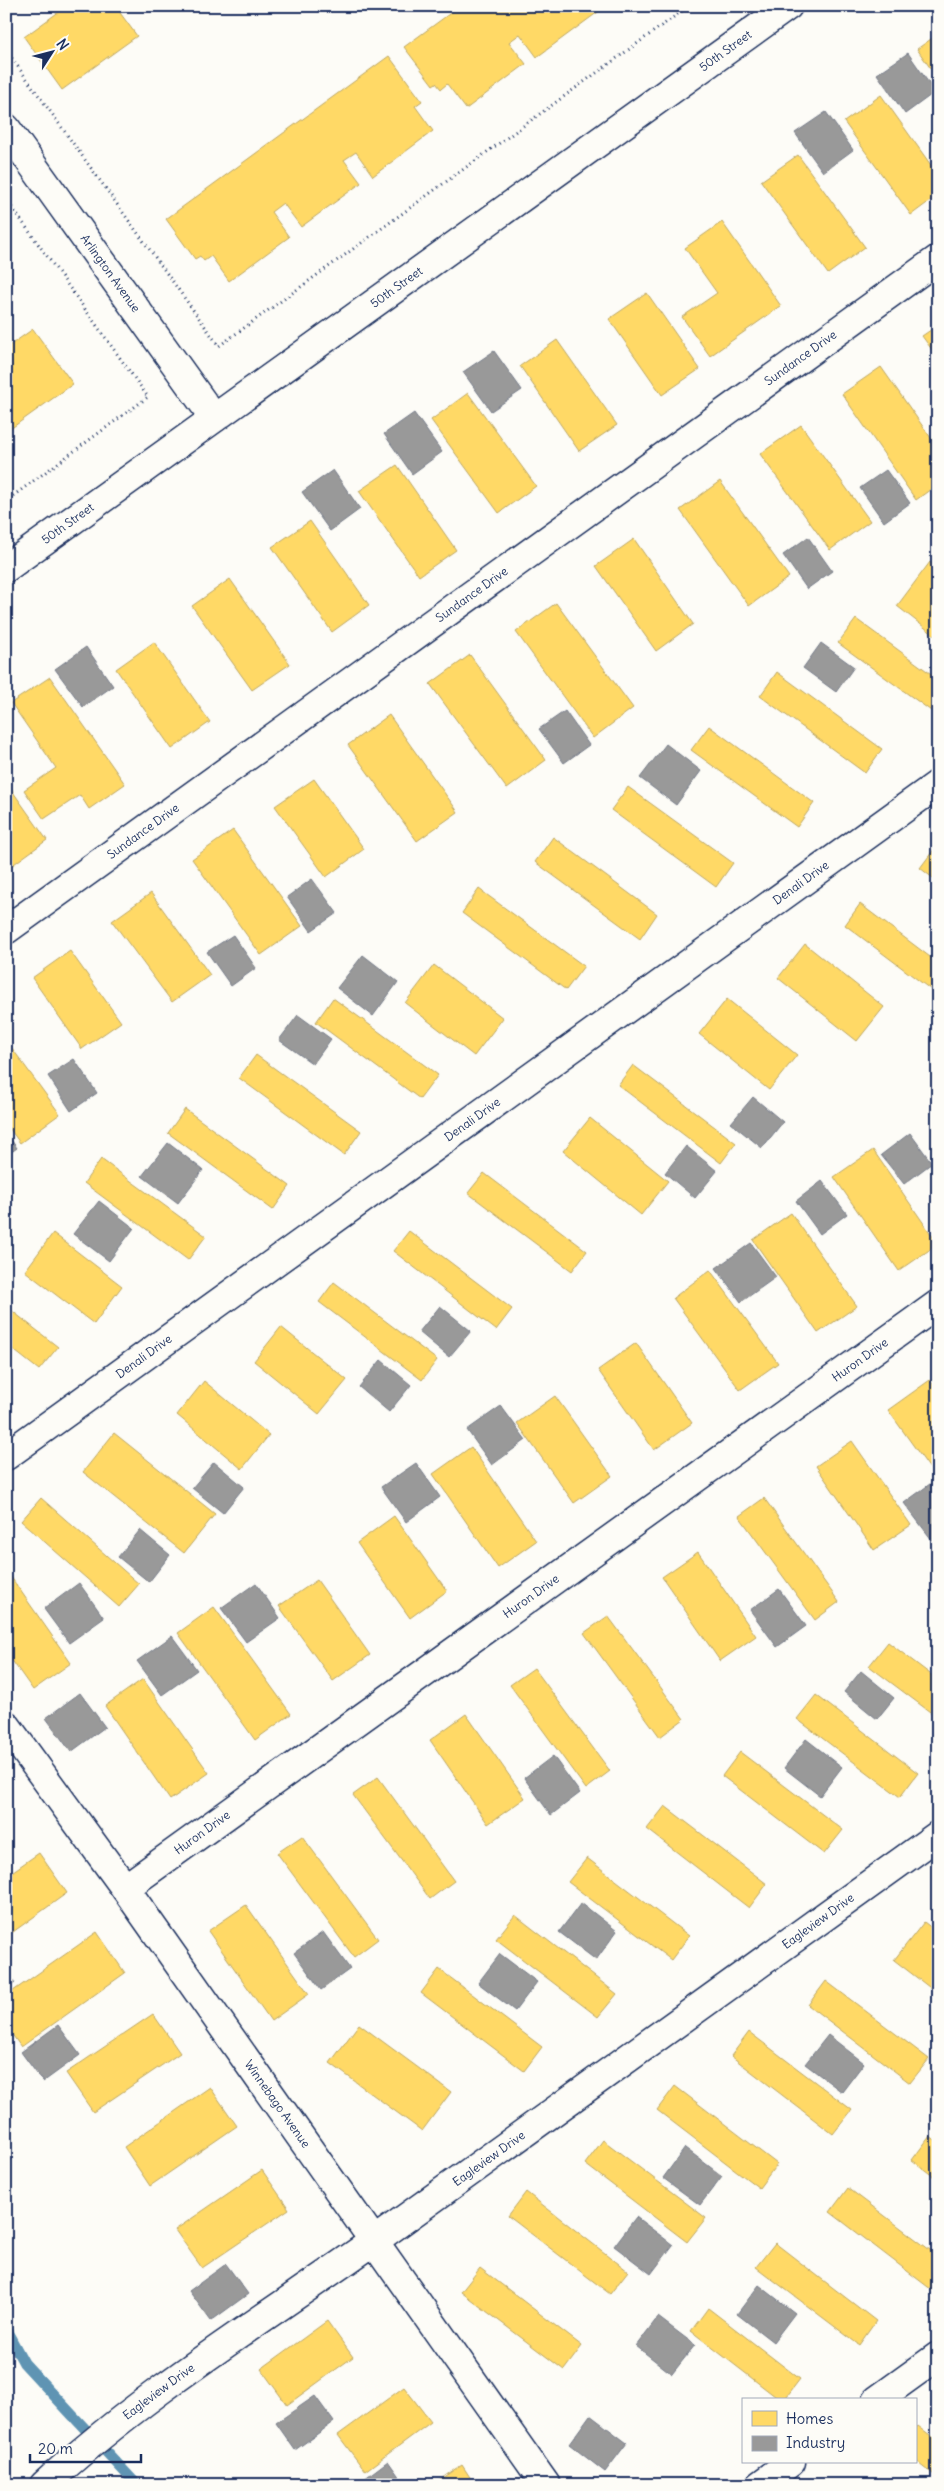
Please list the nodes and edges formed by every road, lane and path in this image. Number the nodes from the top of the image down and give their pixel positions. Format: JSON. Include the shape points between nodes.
{"nodes":[{"id":1,"x":689,"y":6,"type":"edge"},
{"id":2,"x":788,"y":6,"type":"edge"},
{"id":3,"x":6,"y":50,"type":"edge"},
{"id":4,"x":6,"y":128,"type":"edge"},
{"id":5,"x":6,"y":199,"type":"edge"},
{"id":6,"x":938,"y":259,"type":"edge"},
{"id":7,"x":214,"y":418,"type":"junction"},
{"id":8,"x":6,"y":500,"type":"edge"},
{"id":9,"x":6,"y":568,"type":"edge"},
{"id":10,"x":938,"y":784,"type":"edge"},
{"id":11,"x":6,"y":930,"type":"edge"},
{"id":12,"x":938,"y":1304,"type":"edge"},
{"id":13,"x":6,"y":1456,"type":"edge"},
{"id":14,"x":6,"y":1725,"type":"edge"},
{"id":15,"x":938,"y":1835,"type":"edge"},
{"id":16,"x":125,"y":1888,"type":"junction"},
{"id":17,"x":373,"y":2242,"type":"junction"},
{"id":18,"x":938,"y":2356,"type":"edge"},
{"id":19,"x":880,"y":2398,"type":"edge"},
{"id":20,"x":788,"y":2464,"type":"edge"},
{"id":21,"x":44,"y":2485,"type":"edge"},
{"id":22,"x":546,"y":2485,"type":"edge"},
{"id":23,"x":760,"y":2485,"type":"edge"}],
"edges":[{"from":1,"to":3,"type":"path","via":[[219,346]]},
{"from":2,"to":7,"type":"street","name":"50th Street"},
{"from":4,"to":7,"type":"street","name":"Arlington Avenue"},
{"from":5,"to":8,"type":"path","via":[[148,397]]},
{"from":6,"to":11,"type":"street","name":"Sundance Drive"},
{"from":7,"to":9,"type":"street","name":"50th Street"},
{"from":10,"to":13,"type":"street","name":"Denali Drive"},
{"from":12,"to":16,"type":"street","name":"Huron Drive"},
{"from":14,"to":16,"type":"street","name":"Winnebago Avenue"},
{"from":15,"to":17,"type":"street","name":"Eagleview Drive"},
{"from":16,"to":17,"type":"street","name":"Winnebago Avenue"},
{"from":17,"to":21,"type":"street","name":"Eagleview Drive","via":[[130,2413],[78,2453]]},
{"from":17,"to":22,"type":"street","name":"Winnebago Avenue"},
{"from":18,"to":19,"type":"street"},
{"from":20,"to":23,"type":"street"}]}
